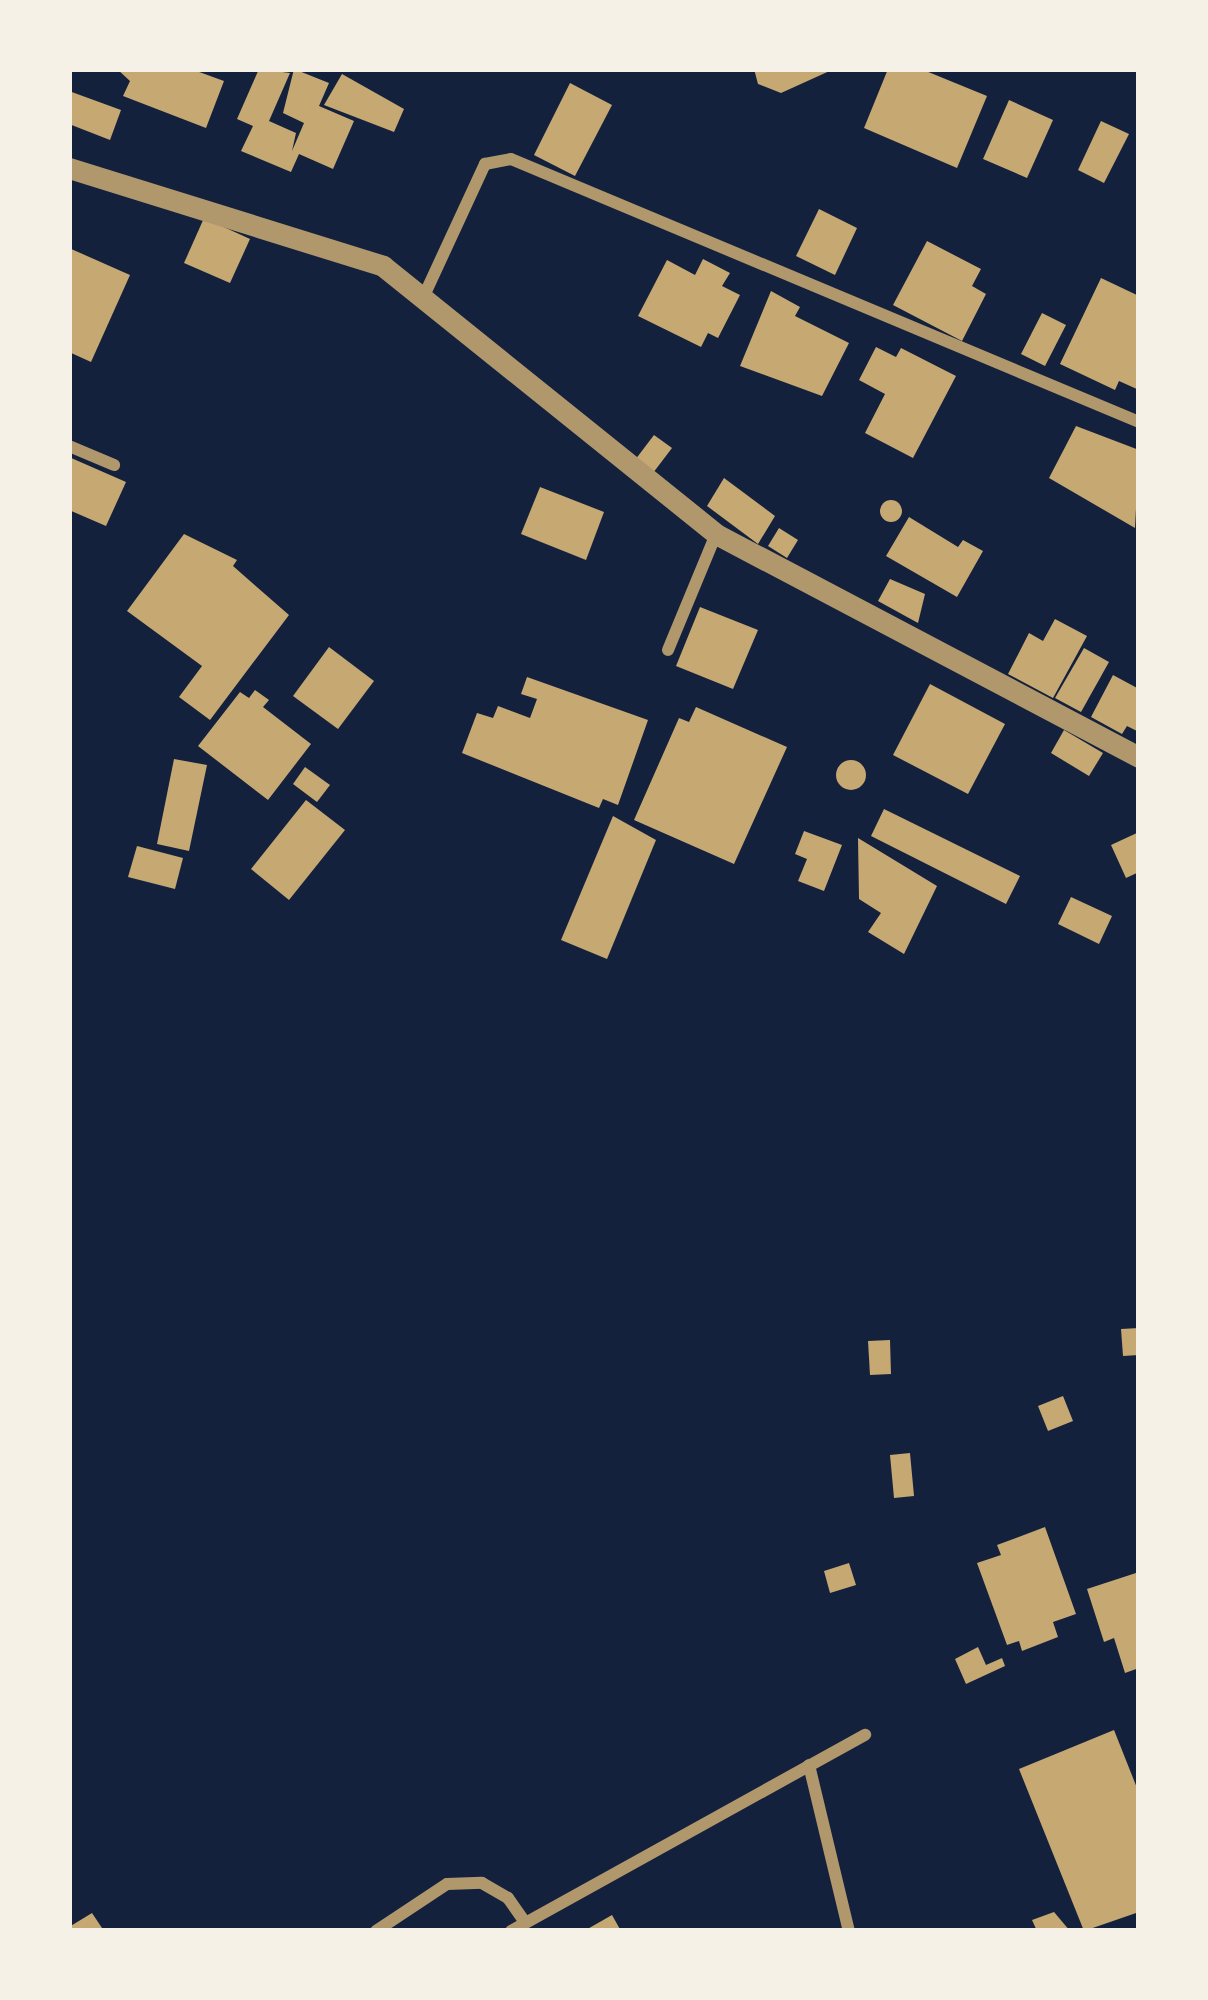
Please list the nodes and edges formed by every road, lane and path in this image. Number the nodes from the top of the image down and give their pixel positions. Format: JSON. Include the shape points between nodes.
{"nodes":[{"id":1,"x":69,"y":168,"type":"edge"},
{"id":2,"x":423,"y":298,"type":"junction"},
{"id":3,"x":1139,"y":422,"type":"edge"},
{"id":4,"x":69,"y":446,"type":"edge"},
{"id":5,"x":114,"y":465,"type":"dead end"},
{"id":6,"x":716,"y":534,"type":"junction"},
{"id":7,"x":668,"y":650,"type":"dead end"},
{"id":8,"x":1139,"y":757,"type":"edge"},
{"id":9,"x":866,"y":1735,"type":"dead end"},
{"id":10,"x":809,"y":1765,"type":"junction"},
{"id":11,"x":525,"y":1922,"type":"junction"},
{"id":12,"x":376,"y":1931,"type":"edge"},
{"id":13,"x":511,"y":1931,"type":"edge"},
{"id":14,"x":849,"y":1931,"type":"edge"}],
"edges":[{"from":1,"to":2,"type":"street","via":[[383,266]]},
{"from":2,"to":3,"type":"street","via":[[484,164],[511,159]]},
{"from":2,"to":6,"type":"street"},
{"from":4,"to":5,"type":"street"},
{"from":6,"to":7,"type":"street"},
{"from":6,"to":8,"type":"street"},
{"from":9,"to":10,"type":"street"},
{"from":10,"to":11,"type":"street"},
{"from":10,"to":14,"type":"street"},
{"from":11,"to":12,"type":"street","via":[[508,1898],[482,1883],[447,1884]]},
{"from":11,"to":13,"type":"street"}]}
